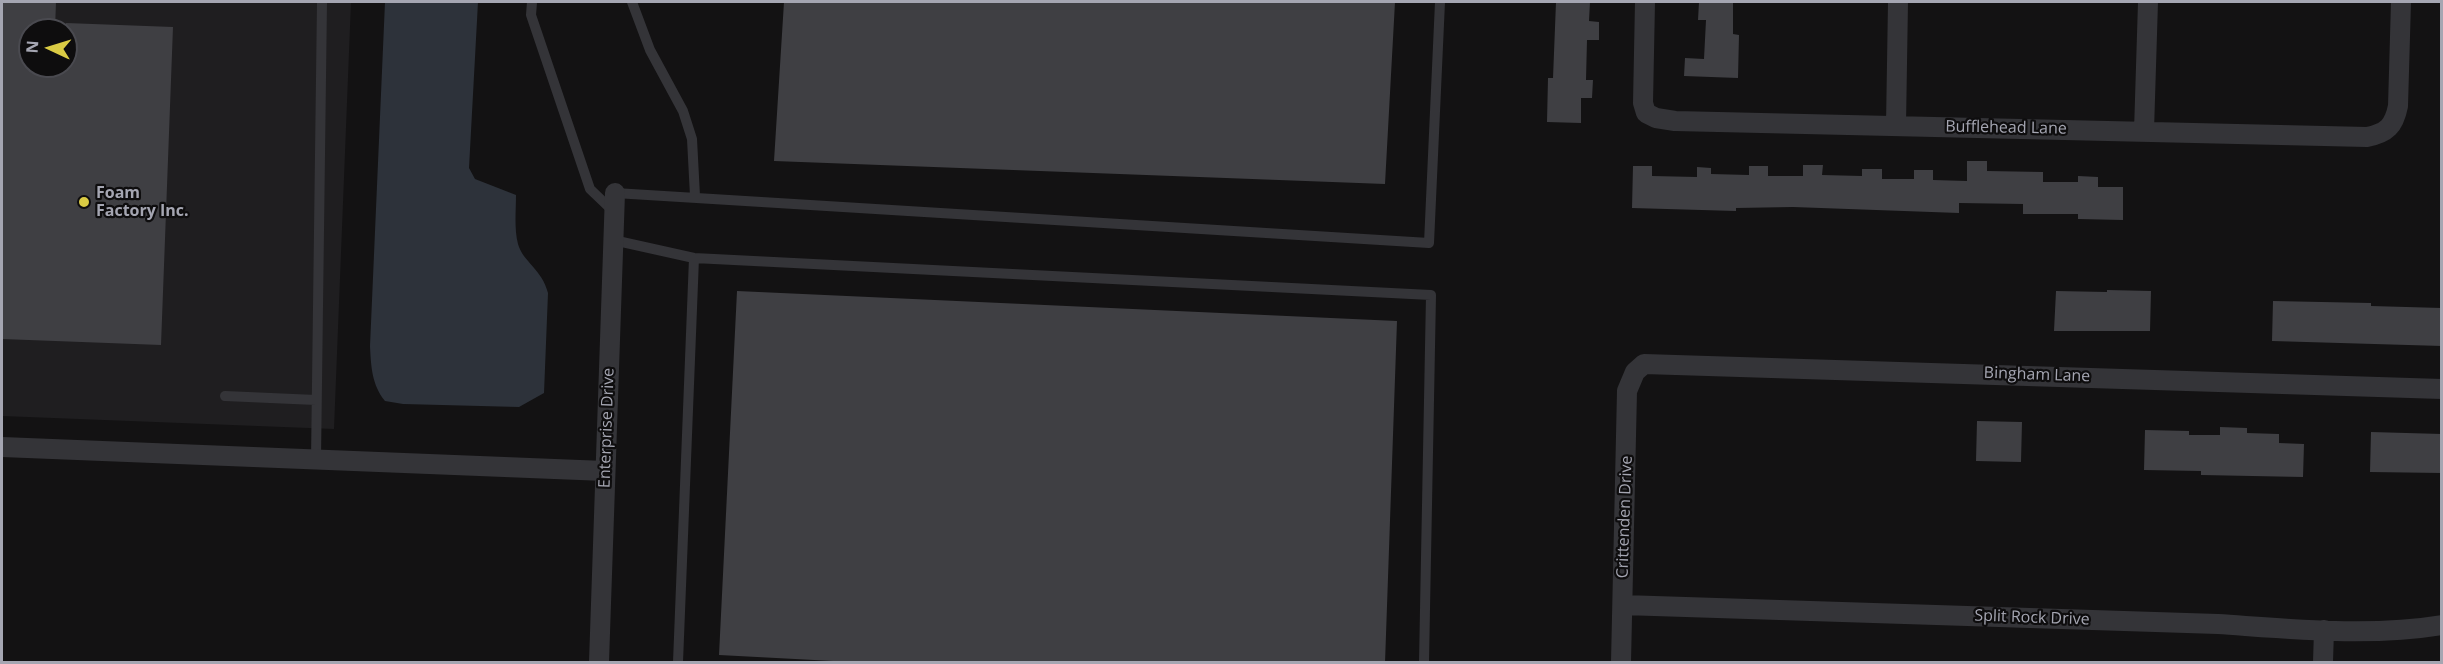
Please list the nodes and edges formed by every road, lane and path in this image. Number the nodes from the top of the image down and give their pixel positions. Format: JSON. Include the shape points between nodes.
{"nodes":[{"id":1,"x":322,"y":2,"type":"edge"},
{"id":2,"x":532,"y":2,"type":"edge"},
{"id":3,"x":632,"y":2,"type":"edge"},
{"id":4,"x":1440,"y":2,"type":"edge"},
{"id":5,"x":1645,"y":2,"type":"edge"},
{"id":6,"x":1898,"y":2,"type":"edge"},
{"id":7,"x":2148,"y":2,"type":"edge"},
{"id":8,"x":2401,"y":2,"type":"edge"},
{"id":9,"x":1896,"y":125,"type":"junction"},
{"id":10,"x":2144,"y":131,"type":"junction"},
{"id":11,"x":695,"y":196,"type":"junction"},
{"id":12,"x":614,"y":202,"type":"junction"},
{"id":13,"x":613,"y":240,"type":"junction"},
{"id":14,"x":694,"y":258,"type":"junction"},
{"id":15,"x":1635,"y":372,"type":"joint"},
{"id":16,"x":2442,"y":389,"type":"edge"},
{"id":17,"x":225,"y":396,"type":"dead end"},
{"id":18,"x":316,"y":400,"type":"junction"},
{"id":19,"x":2,"y":447,"type":"edge"},
{"id":20,"x":316,"y":459,"type":"junction"},
{"id":21,"x":605,"y":471,"type":"junction"},
{"id":22,"x":1623,"y":605,"type":"junction"},
{"id":23,"x":2442,"y":625,"type":"edge"},
{"id":24,"x":2324,"y":630,"type":"junction"},
{"id":25,"x":599,"y":663,"type":"edge"},
{"id":26,"x":678,"y":663,"type":"edge"},
{"id":27,"x":1424,"y":663,"type":"edge"},
{"id":28,"x":1621,"y":663,"type":"edge"},
{"id":29,"x":2323,"y":663,"type":"edge"}],
"edges":[{"from":1,"to":18,"type":"lane"},
{"from":2,"to":12,"type":"lane","via":[[531,15],[590,189]]},
{"from":3,"to":11,"type":"lane","via":[[650,50],[683,111],[692,139]]},
{"from":4,"to":11,"type":"lane","via":[[1429,243]]},
{"from":5,"to":9,"type":"street","name":"Bufflehead Lane","via":[[1643,103],[1646,112],[1656,118]]},
{"from":6,"to":9,"type":"street"},
{"from":7,"to":10,"type":"street"},
{"from":8,"to":10,"type":"street","name":"Bufflehead Lane","via":[[2398,106],[2395,122],[2388,130],[2367,137]]},
{"from":9,"to":10,"type":"street","name":"Bufflehead Lane"},
{"from":11,"to":12,"type":"lane"},
{"from":12,"to":13,"type":"street","name":"Enterprise Drive"},
{"from":13,"to":14,"type":"lane"},
{"from":13,"to":21,"type":"street","name":"Enterprise Drive"},
{"from":14,"to":26,"type":"lane"},
{"from":14,"to":27,"type":"lane","via":[[1431,295]]},
{"from":15,"to":16,"type":"street","name":"Bingham Lane","via":[[1644,364],[1669,363]]},
{"from":15,"to":22,"type":"street","name":"Crittenden Drive","via":[[1627,391]]},
{"from":17,"to":18,"type":"lane"},
{"from":18,"to":20,"type":"lane"},
{"from":19,"to":20,"type":"street"},
{"from":20,"to":21,"type":"street"},
{"from":21,"to":25,"type":"street","name":"Enterprise Drive"},
{"from":22,"to":24,"type":"street","name":"Split Rock Drive"},
{"from":22,"to":28,"type":"street","name":"Crittenden Drive"},
{"from":23,"to":24,"type":"street","name":"Split Rock Drive"},
{"from":24,"to":29,"type":"street"}]}
